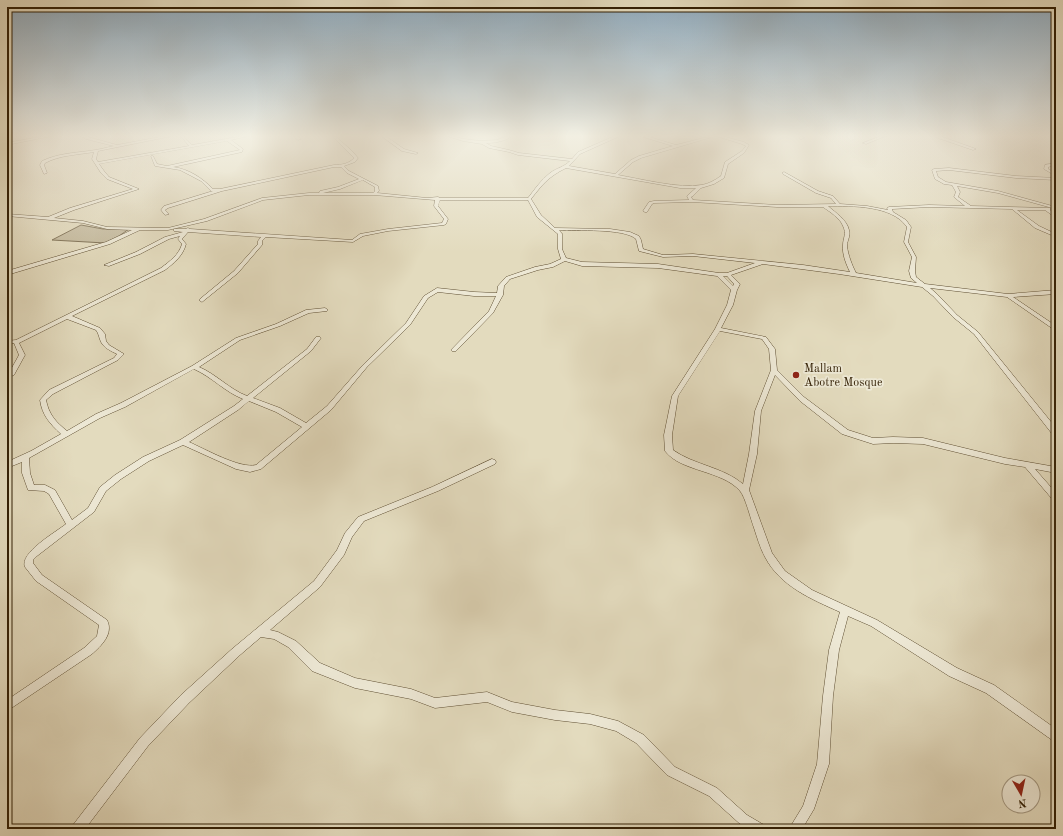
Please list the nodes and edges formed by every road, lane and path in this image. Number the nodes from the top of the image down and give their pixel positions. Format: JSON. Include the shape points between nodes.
{"nodes":[{"id":1,"x":104,"y":174,"type":"edge"},
{"id":2,"x":192,"y":174,"type":"edge"},
{"id":3,"x":295,"y":174,"type":"edge"},
{"id":4,"x":352,"y":174,"type":"edge"},
{"id":5,"x":552,"y":174,"type":"edge"},
{"id":6,"x":604,"y":174,"type":"edge"},
{"id":7,"x":617,"y":174,"type":"edge"},
{"id":8,"x":724,"y":174,"type":"edge"},
{"id":9,"x":786,"y":174,"type":"edge"},
{"id":10,"x":935,"y":174,"type":"edge"},
{"id":11,"x":991,"y":174,"type":"edge"},
{"id":12,"x":615,"y":176,"type":"junction"},
{"id":13,"x":363,"y":179,"type":"junction"},
{"id":14,"x":1056,"y":179,"type":"edge"},
{"id":15,"x":954,"y":185,"type":"junction"},
{"id":16,"x":699,"y":188,"type":"junction"},
{"id":17,"x":212,"y":190,"type":"junction"},
{"id":18,"x":221,"y":190,"type":"junction"},
{"id":19,"x":309,"y":194,"type":"junction"},
{"id":20,"x":374,"y":194,"type":"junction"},
{"id":21,"x":206,"y":195,"type":"junction"},
{"id":22,"x":438,"y":198,"type":"junction"},
{"id":23,"x":529,"y":199,"type":"junction"},
{"id":24,"x":1021,"y":199,"type":"junction"},
{"id":25,"x":692,"y":201,"type":"junction"},
{"id":26,"x":824,"y":205,"type":"junction"},
{"id":27,"x":839,"y":205,"type":"junction"},
{"id":28,"x":970,"y":207,"type":"junction"},
{"id":29,"x":1056,"y":208,"type":"edge"},
{"id":30,"x":1016,"y":209,"type":"junction"},
{"id":31,"x":1046,"y":209,"type":"junction"},
{"id":32,"x":645,"y":211,"type":"dead end"},
{"id":33,"x":891,"y":212,"type":"junction"},
{"id":34,"x":167,"y":214,"type":"dead end"},
{"id":35,"x":7,"y":215,"type":"edge"},
{"id":36,"x":1056,"y":217,"type":"edge"},
{"id":37,"x":50,"y":218,"type":"junction"},
{"id":38,"x":191,"y":225,"type":"junction"},
{"id":39,"x":140,"y":228,"type":"junction"},
{"id":40,"x":168,"y":229,"type":"junction"},
{"id":41,"x":555,"y":229,"type":"junction"},
{"id":42,"x":185,"y":233,"type":"junction"},
{"id":43,"x":265,"y":235,"type":"junction"},
{"id":44,"x":1056,"y":236,"type":"edge"},
{"id":45,"x":663,"y":256,"type":"junction"},
{"id":46,"x":564,"y":258,"type":"junction"},
{"id":47,"x":760,"y":263,"type":"junction"},
{"id":48,"x":107,"y":265,"type":"dead end"},
{"id":49,"x":658,"y":266,"type":"junction"},
{"id":50,"x":7,"y":273,"type":"edge"},
{"id":51,"x":728,"y":274,"type":"junction"},
{"id":52,"x":719,"y":275,"type":"junction"},
{"id":53,"x":854,"y":275,"type":"junction"},
{"id":54,"x":921,"y":285,"type":"junction"},
{"id":55,"x":734,"y":290,"type":"junction"},
{"id":56,"x":1056,"y":292,"type":"edge"},
{"id":57,"x":500,"y":295,"type":"junction"},
{"id":58,"x":1008,"y":296,"type":"junction"},
{"id":59,"x":202,"y":300,"type":"dead end"},
{"id":60,"x":325,"y":310,"type":"dead end"},
{"id":61,"x":68,"y":317,"type":"junction"},
{"id":62,"x":718,"y":329,"type":"junction"},
{"id":63,"x":1056,"y":329,"type":"edge"},
{"id":64,"x":318,"y":338,"type":"dead end"},
{"id":65,"x":16,"y":342,"type":"junction"},
{"id":66,"x":7,"y":343,"type":"edge"},
{"id":67,"x":454,"y":350,"type":"dead end"},
{"id":68,"x":194,"y":367,"type":"junction"},
{"id":69,"x":774,"y":370,"type":"junction"},
{"id":70,"x":7,"y":376,"type":"edge"},
{"id":71,"x":248,"y":398,"type":"junction"},
{"id":72,"x":306,"y":426,"type":"junction"},
{"id":73,"x":1056,"y":433,"type":"edge"},
{"id":74,"x":66,"y":434,"type":"junction"},
{"id":75,"x":184,"y":442,"type":"junction"},
{"id":76,"x":25,"y":457,"type":"junction"},
{"id":77,"x":492,"y":462,"type":"dead end"},
{"id":78,"x":7,"y":465,"type":"edge"},
{"id":79,"x":1027,"y":465,"type":"junction"},
{"id":80,"x":1056,"y":470,"type":"edge"},
{"id":81,"x":745,"y":490,"type":"junction"},
{"id":82,"x":1056,"y":498,"type":"edge"},
{"id":83,"x":71,"y":525,"type":"junction"},
{"id":84,"x":845,"y":610,"type":"junction"},
{"id":85,"x":261,"y":633,"type":"junction"},
{"id":86,"x":7,"y":706,"type":"edge"},
{"id":87,"x":1056,"y":736,"type":"edge"},
{"id":88,"x":77,"y":829,"type":"edge"},
{"id":89,"x":760,"y":829,"type":"edge"},
{"id":90,"x":795,"y":829,"type":"edge"}],
"edges":[{"from":1,"to":37,"type":"street","via":[[137,189]]},
{"from":2,"to":17,"type":"street"},
{"from":3,"to":18,"type":"street"},
{"from":4,"to":13,"type":"street"},
{"from":5,"to":23,"type":"street"},
{"from":6,"to":12,"type":"street"},
{"from":7,"to":12,"type":"street"},
{"from":8,"to":16,"type":"street","via":[[710,185]]},
{"from":9,"to":27,"type":"street","via":[[817,192],[832,197]]},
{"from":10,"to":15,"type":"street","via":[[936,178]]},
{"from":11,"to":14,"type":"street"},
{"from":12,"to":16,"type":"street"},
{"from":13,"to":19,"type":"street","via":[[339,188]]},
{"from":13,"to":20,"type":"street","via":[[377,187],[378,191]]},
{"from":15,"to":24,"type":"street","via":[[991,190]]},
{"from":15,"to":28,"type":"street","via":[[958,192],[956,196]]},
{"from":16,"to":25,"type":"street","via":[[689,196]]},
{"from":17,"to":18,"type":"street"},
{"from":17,"to":21,"type":"street"},
{"from":18,"to":21,"type":"street"},
{"from":19,"to":20,"type":"street"},
{"from":19,"to":38,"type":"street","via":[[262,199]]},
{"from":20,"to":22,"type":"street"},
{"from":21,"to":34,"type":"street","via":[[166,207],[163,210]]},
{"from":22,"to":23,"type":"street"},
{"from":22,"to":43,"type":"street","via":[[436,206],[446,219],[444,224],[388,230],[362,235],[353,241]]},
{"from":23,"to":41,"type":"street","via":[[539,216]]},
{"from":24,"to":29,"type":"street"},
{"from":24,"to":30,"type":"street","via":[[1022,206]]},
{"from":25,"to":26,"type":"street","via":[[777,206]]},
{"from":25,"to":32,"type":"street","via":[[654,202],[650,203]]},
{"from":26,"to":27,"type":"street"},
{"from":26,"to":53,"type":"street","via":[[847,230],[845,244],[849,265]]},
{"from":27,"to":33,"type":"street","via":[[855,205]]},
{"from":28,"to":30,"type":"street"},
{"from":28,"to":33,"type":"street","via":[[889,208]]},
{"from":29,"to":31,"type":"street"},
{"from":30,"to":31,"type":"street"},
{"from":30,"to":44,"type":"street","via":[[1036,228]]},
{"from":31,"to":36,"type":"street"},
{"from":33,"to":54,"type":"street","via":[[908,223],[906,242],[914,257],[912,271],[914,278]]},
{"from":35,"to":37,"type":"street"},
{"from":37,"to":39,"type":"street","via":[[107,228]]},
{"from":38,"to":40,"type":"street"},
{"from":38,"to":42,"type":"street"},
{"from":39,"to":40,"type":"street"},
{"from":39,"to":50,"type":"street","via":[[108,243]]},
{"from":40,"to":42,"type":"street"},
{"from":41,"to":45,"type":"street","via":[[605,230],[634,234],[638,238],[641,250]]},
{"from":41,"to":46,"type":"street","via":[[560,234],[560,249]]},
{"from":42,"to":43,"type":"street"},
{"from":42,"to":48,"type":"street","via":[[167,238]]},
{"from":42,"to":61,"type":"street","via":[[180,239],[184,244],[183,250],[171,263],[141,281]]},
{"from":43,"to":59,"type":"street","via":[[236,272]]},
{"from":45,"to":47,"type":"street","via":[[693,255]]},
{"from":45,"to":49,"type":"street"},
{"from":46,"to":49,"type":"street","via":[[582,264]]},
{"from":46,"to":57,"type":"street","via":[[554,266],[508,278],[501,286]]},
{"from":47,"to":51,"type":"street"},
{"from":47,"to":53,"type":"street"},
{"from":49,"to":52,"type":"street"},
{"from":51,"to":52,"type":"street"},
{"from":51,"to":55,"type":"street","via":[[737,284]]},
{"from":52,"to":55,"type":"street"},
{"from":53,"to":54,"type":"street"},
{"from":54,"to":58,"type":"street"},
{"from":54,"to":73,"type":"street","via":[[976,333]]},
{"from":55,"to":62,"type":"street"},
{"from":56,"to":58,"type":"street"},
{"from":57,"to":67,"type":"street","via":[[492,312]]},
{"from":57,"to":72,"type":"street","via":[[437,290],[426,297],[408,324],[365,366],[329,408]]},
{"from":58,"to":63,"type":"street"},
{"from":60,"to":68,"type":"street","via":[[308,311],[238,339]]},
{"from":61,"to":65,"type":"street"},
{"from":61,"to":74,"type":"street","via":[[98,329],[107,346],[121,354],[116,359],[51,392],[43,400],[44,411],[52,423]]},
{"from":62,"to":69,"type":"street","via":[[764,338],[772,349]]},
{"from":62,"to":81,"type":"street","via":[[675,396],[668,435],[669,451],[676,457],[737,482]]},
{"from":64,"to":71,"type":"street","via":[[309,350]]},
{"from":65,"to":66,"type":"street","via":[[15,340]]},
{"from":65,"to":70,"type":"street","via":[[22,355],[12,374]]},
{"from":68,"to":71,"type":"street","via":[[236,394]]},
{"from":68,"to":74,"type":"street"},
{"from":69,"to":79,"type":"street","via":[[802,399],[845,432],[859,438],[873,441],[923,441]]},
{"from":69,"to":81,"type":"street","via":[[758,411],[753,454]]},
{"from":71,"to":72,"type":"street","via":[[278,410]]},
{"from":71,"to":75,"type":"street"},
{"from":72,"to":75,"type":"street","via":[[262,463],[250,469],[239,467]]},
{"from":74,"to":76,"type":"street"},
{"from":75,"to":83,"type":"street","via":[[146,459],[118,477],[103,489],[91,510]]},
{"from":76,"to":78,"type":"street"},
{"from":76,"to":83,"type":"street","via":[[26,473],[32,488],[44,488],[52,492]]},
{"from":77,"to":85,"type":"street","via":[[435,489],[361,519],[317,584]]},
{"from":79,"to":80,"type":"street"},
{"from":79,"to":82,"type":"street"},
{"from":81,"to":84,"type":"street","via":[[768,555],[782,574],[809,593]]},
{"from":83,"to":86,"type":"street","via":[[34,553],[28,564],[39,578],[104,623],[104,635],[88,651]]},
{"from":84,"to":87,"type":"street","via":[[874,623],[953,672],[990,689]]},
{"from":84,"to":90,"type":"street","via":[[834,650],[824,764],[808,809]]},
{"from":85,"to":88,"type":"street","via":[[236,652],[185,699],[149,737]]},
{"from":85,"to":89,"type":"street","via":[[275,635],[292,644],[316,667],[355,683],[411,694],[435,703],[487,697],[512,707],[618,726],[640,739],[671,771],[713,792],[743,819]]}]}
